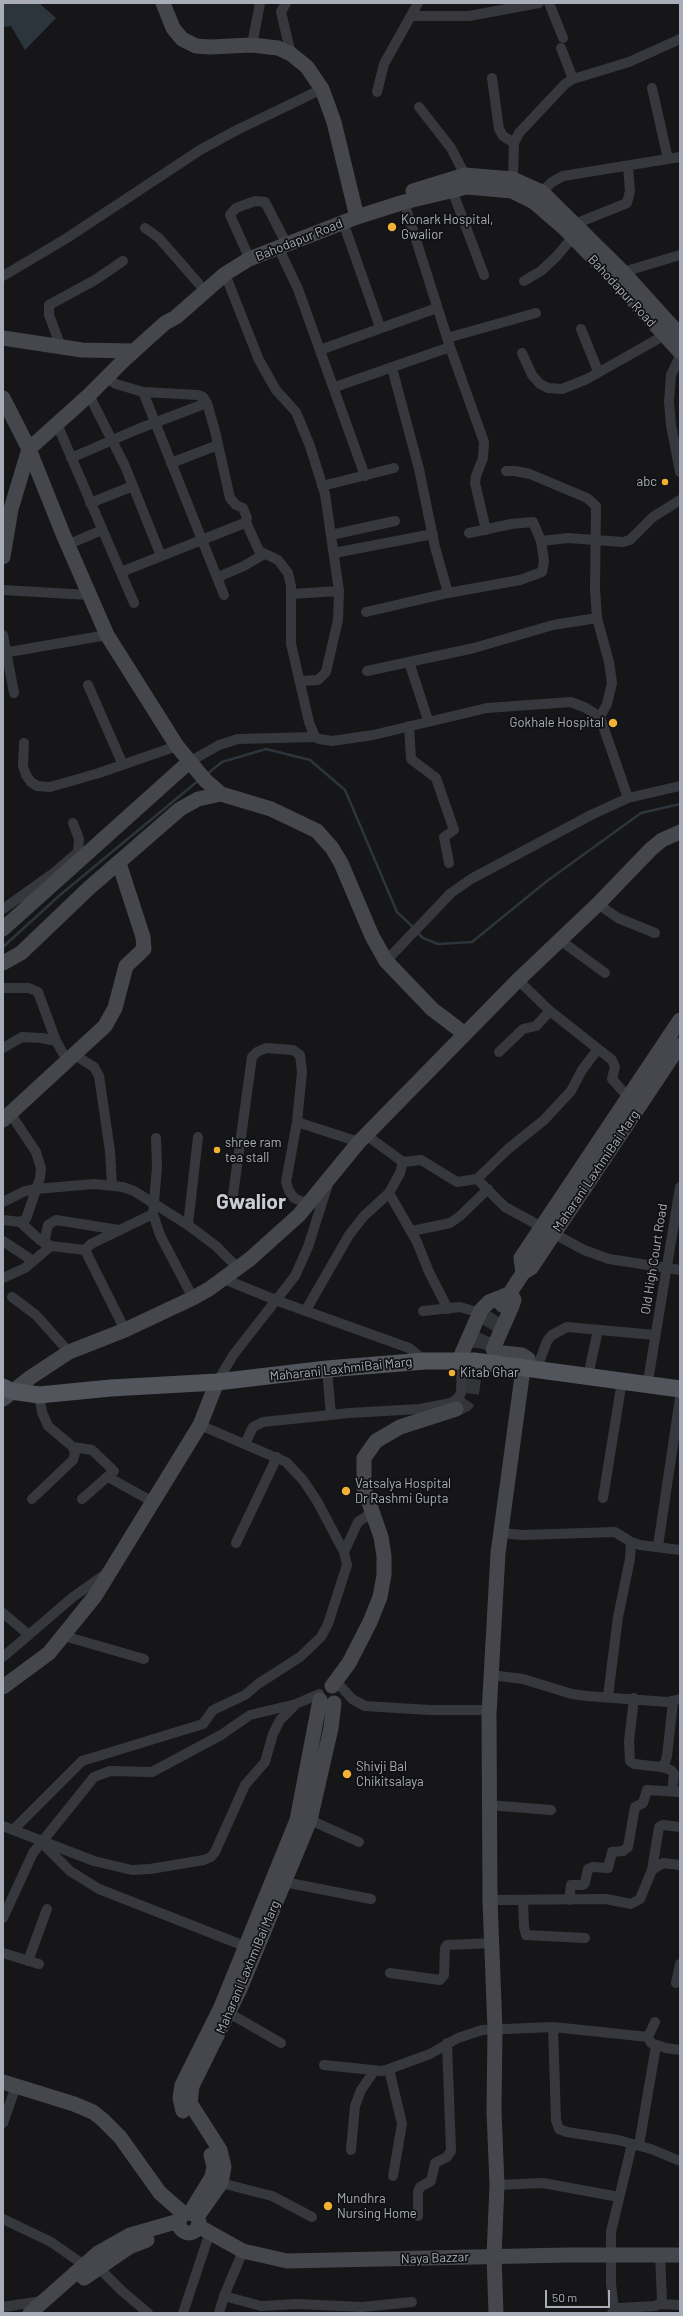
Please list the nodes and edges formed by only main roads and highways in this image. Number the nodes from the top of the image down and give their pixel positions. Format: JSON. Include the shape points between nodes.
{"nodes":[{"id":1,"x":163,"y":3,"type":"edge"},
{"id":2,"x":355,"y":209,"type":"junction"},
{"id":3,"x":573,"y":231,"type":"junction"},
{"id":4,"x":281,"y":242,"type":"junction"},
{"id":5,"x":165,"y":323,"type":"junction"},
{"id":6,"x":680,"y":336,"type":"edge"},
{"id":7,"x":3,"y":338,"type":"edge"},
{"id":8,"x":132,"y":351,"type":"junction"},
{"id":9,"x":680,"y":352,"type":"edge"},
{"id":10,"x":5,"y":406,"type":"edge"},
{"id":11,"x":29,"y":449,"type":"junction"},
{"id":12,"x":7,"y":510,"type":"edge"},
{"id":13,"x":3,"y":557,"type":"edge"},
{"id":14,"x":191,"y":764,"type":"junction"},
{"id":15,"x":217,"y":791,"type":"junction"},
{"id":16,"x":680,"y":832,"type":"edge"},
{"id":17,"x":119,"y":862,"type":"junction"},
{"id":18,"x":3,"y":929,"type":"edge"},
{"id":19,"x":3,"y":963,"type":"edge"},
{"id":20,"x":680,"y":1020,"type":"edge"},
{"id":21,"x":465,"y":1034,"type":"junction"},
{"id":22,"x":680,"y":1045,"type":"edge"},
{"id":23,"x":6,"y":1117,"type":"edge"},
{"id":24,"x":547,"y":1232,"type":"junction"},
{"id":25,"x":505,"y":1300,"type":"junction"},
{"id":26,"x":462,"y":1357,"type":"junction"},
{"id":27,"x":530,"y":1363,"type":"junction"},
{"id":28,"x":680,"y":1379,"type":"edge"},
{"id":29,"x":217,"y":1382,"type":"junction"},
{"id":30,"x":680,"y":1389,"type":"edge"},
{"id":31,"x":6,"y":1392,"type":"edge"},
{"id":32,"x":456,"y":1409,"type":"tunnel mouth"},
{"id":33,"x":3,"y":1687,"type":"edge"},
{"id":34,"x":324,"y":1699,"type":"junction"},
{"id":35,"x":9,"y":2084,"type":"edge"},
{"id":36,"x":192,"y":2222,"type":"junction"},
{"id":37,"x":680,"y":2255,"type":"edge"},
{"id":38,"x":494,"y":2256,"type":"junction"},
{"id":39,"x":42,"y":2307,"type":"edge"},
{"id":40,"x":30,"y":2313,"type":"edge"},
{"id":41,"x":496,"y":2313,"type":"edge"}],
"edges":[{"from":1,"to":2,"type":"main road","via":[[173,28],[182,39],[196,46],[252,45],[278,48],[291,54],[307,67],[322,88],[334,122]]},
{"from":2,"to":3,"type":"main road","via":[[465,175],[513,179],[542,192]]},
{"from":2,"to":4,"type":"main road"},
{"from":3,"to":4,"type":"main road","name":"Bahodapur Road","via":[[534,202],[512,192],[467,187],[404,202]]},
{"from":3,"to":6,"type":"main road","via":[[623,272]]},
{"from":3,"to":9,"type":"main road","name":"Bahodapur Road","via":[[663,336]]},
{"from":4,"to":5,"type":"main road","name":"Bahodapur Road","via":[[225,274],[176,317]]},
{"from":4,"to":5,"type":"main road","via":[[247,253],[222,266],[174,307]]},
{"from":5,"to":8,"type":"main road","name":"Bahodapur Road"},
{"from":7,"to":8,"type":"main road","via":[[82,350]]},
{"from":8,"to":11,"type":"main road","name":"Bahodapur Road","via":[[107,378]]},
{"from":10,"to":11,"type":"main road"},
{"from":11,"to":12,"type":"main road"},
{"from":11,"to":14,"type":"main road","via":[[107,635]]},
{"from":12,"to":13,"type":"main road"},
{"from":14,"to":15,"type":"main road"},
{"from":14,"to":18,"type":"main road"},
{"from":15,"to":17,"type":"main road","via":[[185,806]]},
{"from":15,"to":21,"type":"main road","via":[[271,809],[317,831],[341,863],[372,936],[386,961],[432,1009]]},
{"from":16,"to":21,"type":"main road","via":[[662,840],[651,849]]},
{"from":17,"to":19,"type":"main road","via":[[21,953]]},
{"from":17,"to":23,"type":"main road","via":[[143,937],[144,949],[126,966],[111,1019]]},
{"from":20,"to":24,"type":"main road","via":[[628,1096]]},
{"from":21,"to":31,"type":"main road","via":[[363,1138],[299,1215],[224,1279],[193,1298],[125,1330],[69,1352]]},
{"from":22,"to":24,"type":"main road","name":"Maharani LaxhmiBai Marg"},
{"from":24,"to":25,"type":"main road","via":[[521,1258],[523,1273]]},
{"from":25,"to":26,"type":"main road","via":[[489,1302],[480,1313]]},
{"from":25,"to":27,"type":"main road","via":[[514,1300],[493,1349],[495,1352],[522,1355]]},
{"from":26,"to":27,"type":"main road","name":"Maharani LaxhmiBai Marg"},
{"from":26,"to":29,"type":"main road","name":"Maharani LaxhmiBai Marg","via":[[420,1357]]},
{"from":27,"to":28,"type":"main road","via":[[590,1367]]},
{"from":27,"to":30,"type":"main road","name":"Maharani LaxhmiBai Marg","via":[[622,1381]]},
{"from":27,"to":38,"type":"main road","via":[[500,1533],[489,1710],[488,1805],[497,2185]]},
{"from":29,"to":31,"type":"main road","name":"Maharani LaxhmiBai Marg","via":[[39,1395]]},
{"from":29,"to":33,"type":"main road","via":[[200,1425],[95,1596],[50,1653]]},
{"from":32,"to":34,"type":"main road","via":[[386,1434],[370,1448],[364,1458],[364,1488],[378,1522],[384,1556],[380,1597],[349,1663],[334,1684],[323,1687]]},
{"from":34,"to":36,"type":"main road","via":[[297,1820],[247,1947],[180,2091],[183,2112],[206,2145],[214,2166],[212,2177]]},
{"from":34,"to":36,"type":"main road","name":"Maharani LaxhmiBai Marg","via":[[331,1728],[310,1820],[229,2013],[192,2086],[190,2097],[193,2109],[220,2150],[224,2167],[221,2183]]},
{"from":35,"to":36,"type":"main road","name":"Naya Bazzar","via":[[93,2112],[120,2137],[160,2193]]},
{"from":36,"to":38,"type":"main road","name":"Naya Bazzar","via":[[243,2251],[287,2262]]},
{"from":36,"to":39,"type":"main road","via":[[124,2238],[98,2253],[91,2266]]},
{"from":37,"to":38,"type":"main road","name":"Naya Bazzar"},
{"from":38,"to":41,"type":"main road"},
{"from":39,"to":40,"type":"main road"}]}
